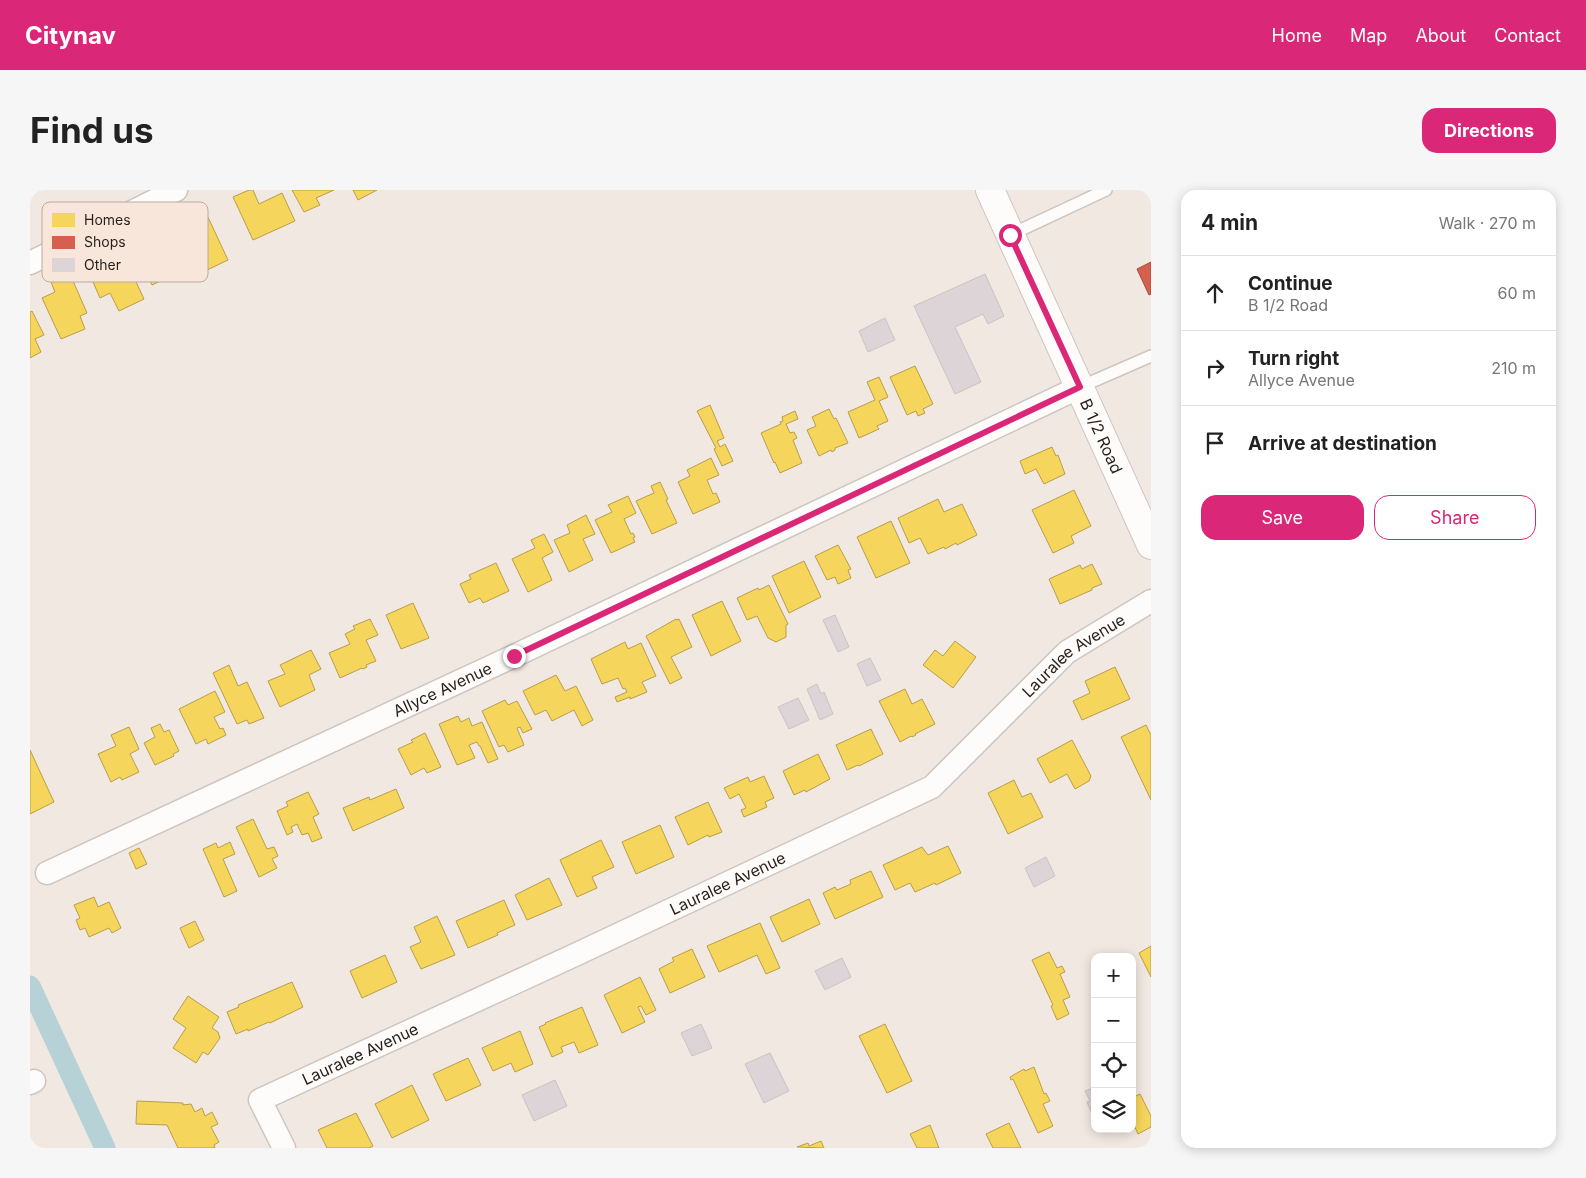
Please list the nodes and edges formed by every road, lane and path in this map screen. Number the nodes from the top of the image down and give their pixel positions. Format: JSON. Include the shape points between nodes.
{"nodes":[{"id":1,"x":176,"y":190,"type":"edge"},
{"id":2,"x":990,"y":190,"type":"edge"},
{"id":3,"x":1106,"y":190,"type":"edge"},
{"id":4,"x":152,"y":202,"type":"edge"},
{"id":5,"x":1010,"y":235,"type":"junction"},
{"id":6,"x":42,"y":257,"type":"edge"},
{"id":7,"x":30,"y":263,"type":"edge"},
{"id":8,"x":1151,"y":356,"type":"edge"},
{"id":9,"x":1080,"y":387,"type":"junction"},
{"id":10,"x":1151,"y":545,"type":"edge"},
{"id":11,"x":1151,"y":601,"type":"edge"},
{"id":12,"x":48,"y":873,"type":"dead end"},
{"id":13,"x":284,"y":1148,"type":"edge"}],
"edges":[{"from":1,"to":4,"type":"street"},
{"from":2,"to":5,"type":"main road","name":"B 1/2 Road"},
{"from":3,"to":5,"type":"lane"},
{"from":5,"to":9,"type":"main road","name":"B 1/2 Road"},
{"from":6,"to":7,"type":"street"},
{"from":8,"to":9,"type":"lane"},
{"from":9,"to":10,"type":"main road","name":"B 1/2 Road"},
{"from":9,"to":12,"type":"street","name":"Allyce Avenue"},
{"from":11,"to":13,"type":"street","name":"Lauralee Avenue","via":[[1067,652],[932,787],[260,1100]]}]}
